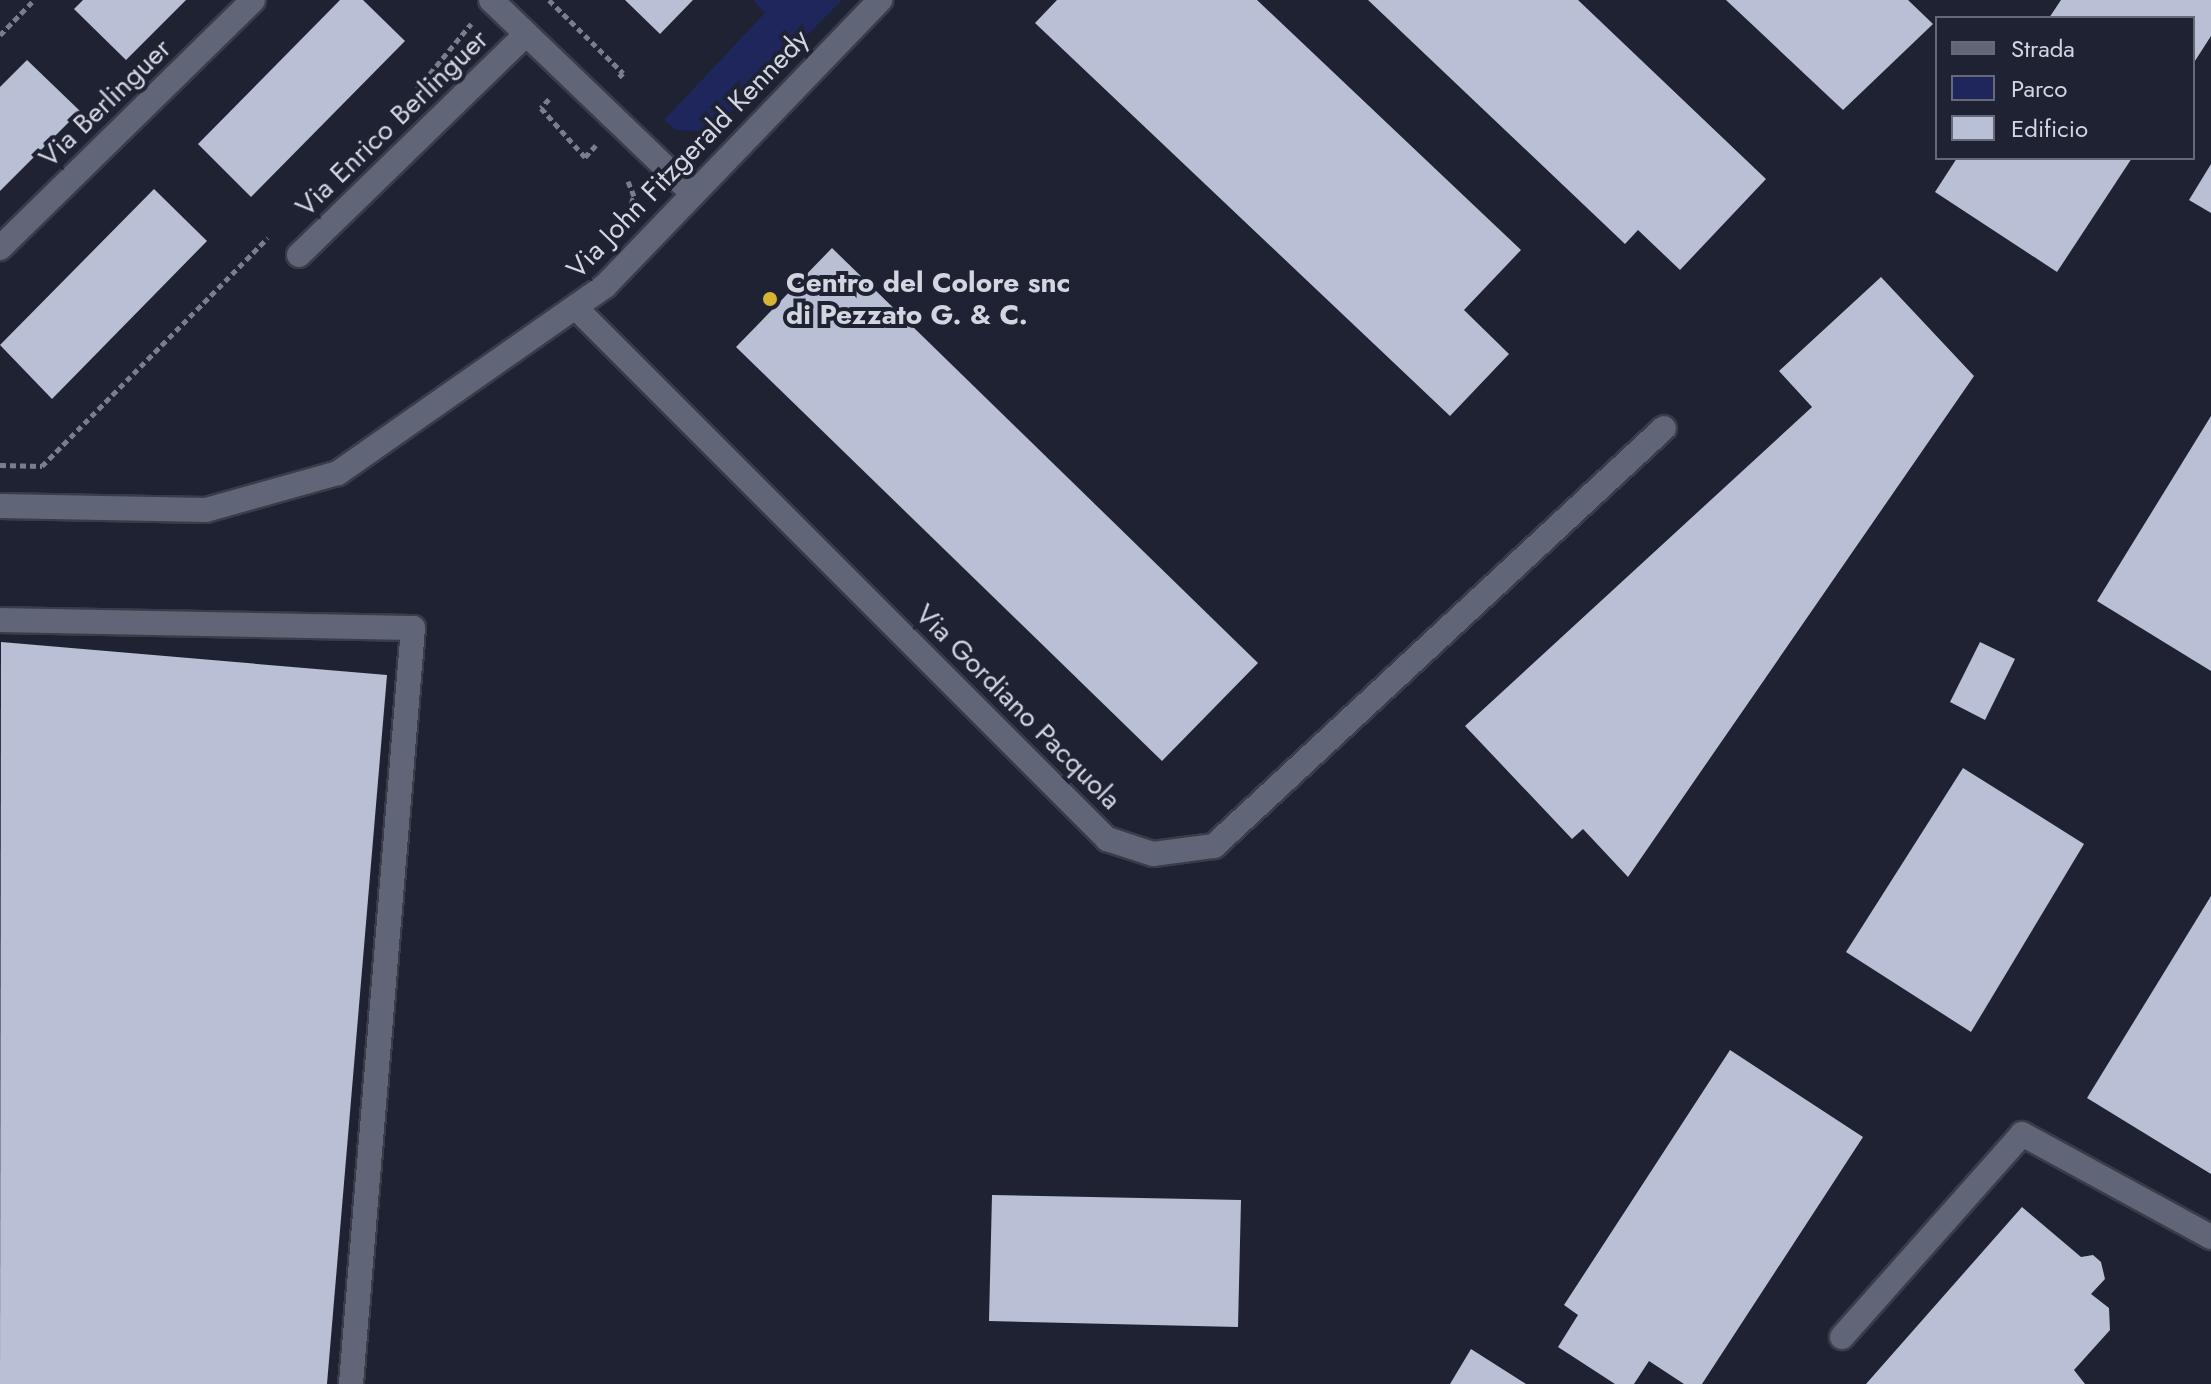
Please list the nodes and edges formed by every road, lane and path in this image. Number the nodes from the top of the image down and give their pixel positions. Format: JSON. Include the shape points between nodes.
{"nodes":[{"id":1,"x":34,"y":0,"type":"edge"},
{"id":2,"x":253,"y":0,"type":"edge"},
{"id":3,"x":491,"y":0,"type":"edge"},
{"id":4,"x":549,"y":0,"type":"edge"},
{"id":5,"x":880,"y":0,"type":"edge"},
{"id":6,"x":526,"y":34,"type":"junction"},
{"id":7,"x":0,"y":35,"type":"edge"},
{"id":8,"x":446,"y":60,"type":"dead end"},
{"id":9,"x":614,"y":84,"type":"dead end"},
{"id":10,"x":472,"y":86,"type":"junction"},
{"id":11,"x":546,"y":92,"type":"dead end"},
{"id":12,"x":610,"y":153,"type":"dead end"},
{"id":13,"x":626,"y":174,"type":"dead end"},
{"id":14,"x":693,"y":194,"type":"junction"},
{"id":15,"x":623,"y":226,"type":"dead end"},
{"id":16,"x":0,"y":248,"type":"edge"},
{"id":17,"x":299,"y":255,"type":"dead end"},
{"id":18,"x":577,"y":309,"type":"junction"},
{"id":19,"x":1664,"y":428,"type":"dead end"},
{"id":20,"x":0,"y":465,"type":"edge"},
{"id":21,"x":42,"y":466,"type":"dead end"},
{"id":22,"x":0,"y":506,"type":"edge"},
{"id":23,"x":0,"y":620,"type":"edge"},
{"id":24,"x":2211,"y":1237,"type":"edge"},
{"id":25,"x":1842,"y":1337,"type":"dead end"},
{"id":26,"x":351,"y":1384,"type":"edge"}],
"edges":[{"from":1,"to":7,"type":"path"},
{"from":2,"to":16,"type":"street","name":"Via Berlinguer"},
{"from":3,"to":6,"type":"street","name":"Via Enrico Berlinguer"},
{"from":4,"to":9,"type":"path","via":[[623,73]]},
{"from":5,"to":14,"type":"street","name":"Via John Fitzgerald Kennedy"},
{"from":6,"to":10,"type":"street","name":"Via Enrico Berlinguer"},
{"from":6,"to":14,"type":"street","name":"Via Enrico Berlinguer"},
{"from":8,"to":10,"type":"path"},
{"from":10,"to":17,"type":"street","name":"Via Enrico Berlinguer"},
{"from":11,"to":12,"type":"path","via":[[553,96],[541,108],[585,157],[599,143]]},
{"from":13,"to":15,"type":"path","via":[[634,196]]},
{"from":14,"to":18,"type":"street","name":"Via John Fitzgerald Kennedy"},
{"from":18,"to":19,"type":"street","name":"Via Gordiano Pacquola","via":[[1107,839],[1153,854],[1214,846]]},
{"from":18,"to":22,"type":"street","name":"Via John Fitzgerald Kennedy","via":[[338,473],[206,510]]},
{"from":20,"to":21,"type":"path"},
{"from":23,"to":26,"type":"street","via":[[413,628]]},
{"from":24,"to":25,"type":"street","via":[[2022,1134]]}]}
